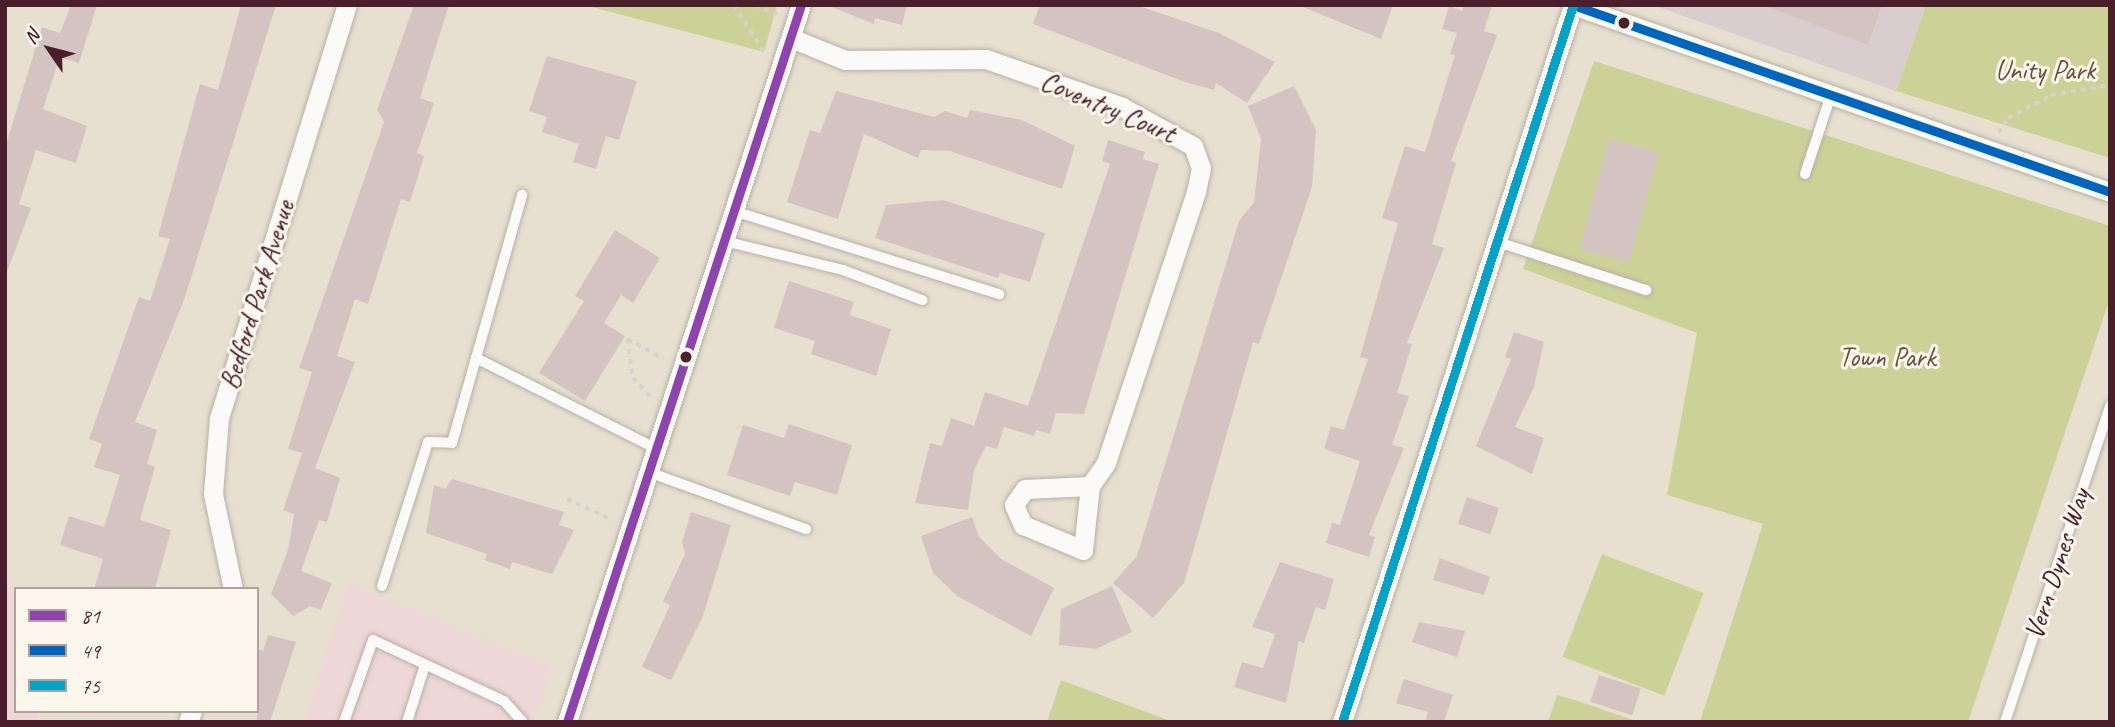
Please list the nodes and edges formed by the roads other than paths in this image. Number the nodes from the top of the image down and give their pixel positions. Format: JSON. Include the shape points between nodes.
{"nodes":[{"id":1,"x":347,"y":5,"type":"edge"},
{"id":2,"x":801,"y":5,"type":"edge"},
{"id":3,"x":1573,"y":5,"type":"edge"},
{"id":4,"x":791,"y":38,"type":"junction"},
{"id":5,"x":1831,"y":96,"type":"junction"},
{"id":6,"x":1805,"y":174,"type":"dead end"},
{"id":7,"x":2110,"y":192,"type":"edge"},
{"id":8,"x":522,"y":195,"type":"dead end"},
{"id":9,"x":737,"y":212,"type":"junction"},
{"id":10,"x":728,"y":242,"type":"junction"},
{"id":11,"x":1498,"y":242,"type":"junction"},
{"id":12,"x":1646,"y":290,"type":"dead end"},
{"id":13,"x":999,"y":294,"type":"dead end"},
{"id":14,"x":922,"y":300,"type":"dead end"},
{"id":15,"x":476,"y":358,"type":"junction"},
{"id":16,"x":2110,"y":406,"type":"edge"},
{"id":17,"x":659,"y":450,"type":"junction"},
{"id":18,"x":651,"y":473,"type":"junction"},
{"id":19,"x":1090,"y":486,"type":"dead end"},
{"id":20,"x":806,"y":529,"type":"dead end"},
{"id":21,"x":382,"y":586,"type":"dead end"},
{"id":22,"x":233,"y":587,"type":"edge"},
{"id":23,"x":425,"y":665,"type":"junction"},
{"id":24,"x":344,"y":722,"type":"edge"},
{"id":25,"x":407,"y":722,"type":"edge"},
{"id":26,"x":523,"y":722,"type":"edge"},
{"id":27,"x":567,"y":722,"type":"edge"},
{"id":28,"x":1342,"y":722,"type":"edge"},
{"id":29,"x":2005,"y":722,"type":"edge"}],
"edges":[{"from":1,"to":22,"type":"street","name":"Bedford Park Avenue","via":[[219,418],[213,494],[235,575]]},
{"from":2,"to":4,"type":"street"},
{"from":3,"to":5,"type":"street"},
{"from":3,"to":11,"type":"street"},
{"from":4,"to":9,"type":"street"},
{"from":4,"to":19,"type":"street","name":"Coventry Court","via":[[845,60],[986,59],[1122,107],[1193,146],[1201,168],[1196,192],[1107,463]]},
{"from":5,"to":6,"type":"lane"},
{"from":5,"to":7,"type":"street"},
{"from":8,"to":15,"type":"lane"},
{"from":9,"to":10,"type":"street"},
{"from":9,"to":13,"type":"lane"},
{"from":10,"to":14,"type":"lane","via":[[843,270]]},
{"from":10,"to":17,"type":"street"},
{"from":11,"to":12,"type":"lane"},
{"from":11,"to":28,"type":"street"},
{"from":15,"to":17,"type":"lane"},
{"from":15,"to":21,"type":"lane","via":[[452,443],[428,442]]},
{"from":16,"to":29,"type":"lane","name":"Vern Dynes Way"},
{"from":17,"to":18,"type":"street"},
{"from":18,"to":20,"type":"lane"},
{"from":18,"to":27,"type":"street"},
{"from":23,"to":24,"type":"lane","via":[[373,640]]},
{"from":23,"to":25,"type":"lane"},
{"from":23,"to":26,"type":"lane","via":[[503,701]]}]}
